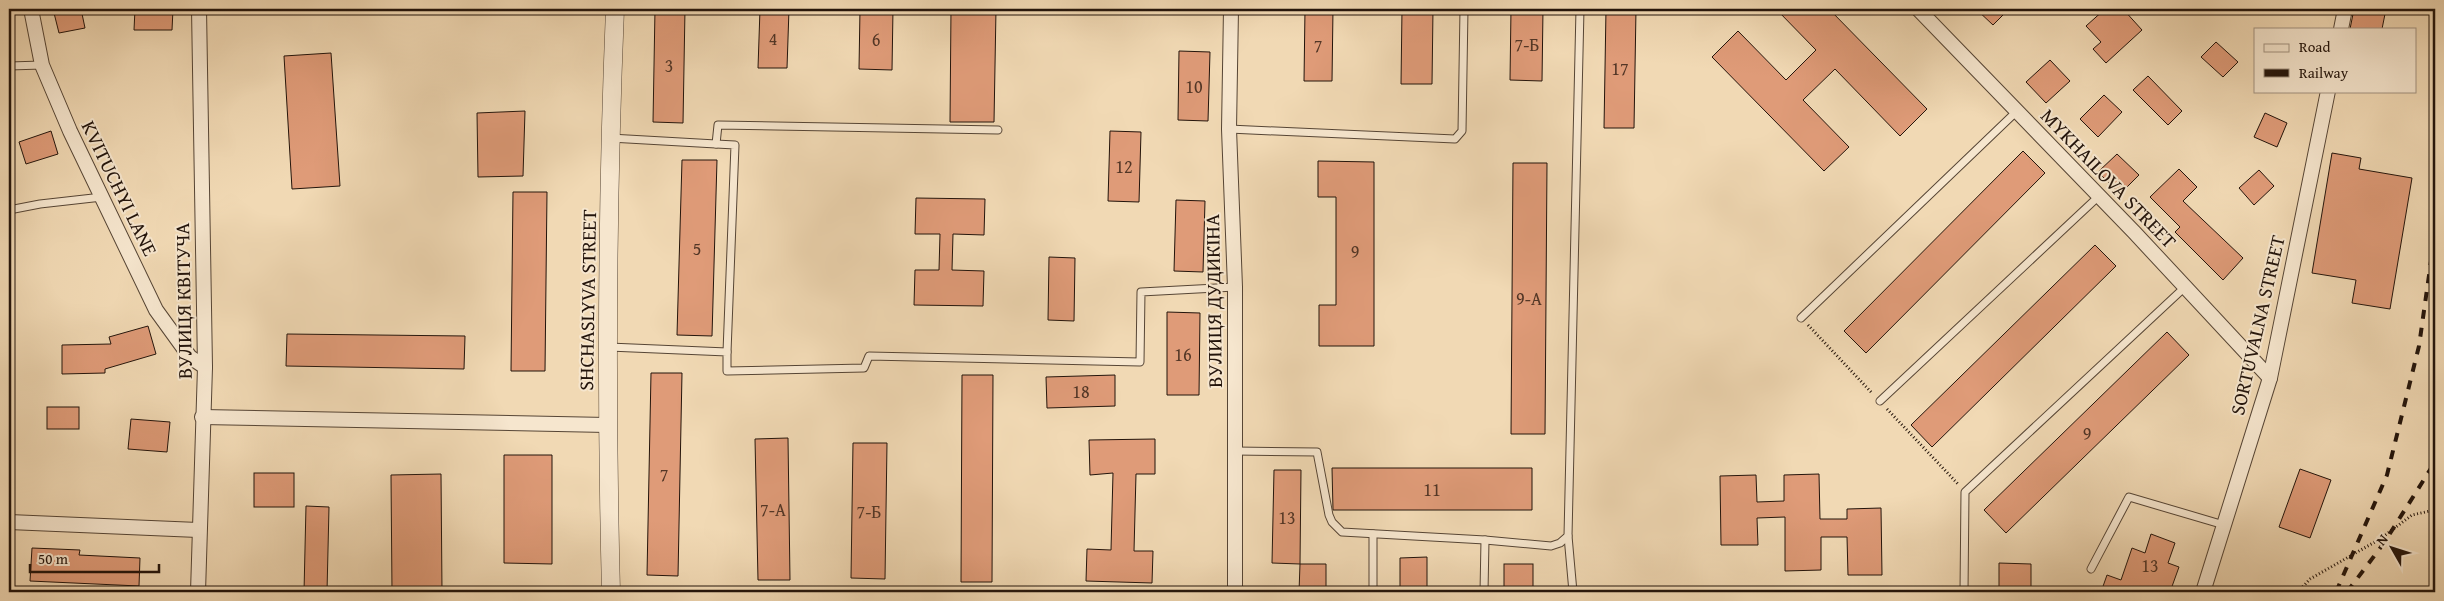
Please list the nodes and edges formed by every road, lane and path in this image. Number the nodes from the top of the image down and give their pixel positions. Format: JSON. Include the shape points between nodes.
{"nodes":[{"id":1,"x":31,"y":9,"type":"edge"},
{"id":2,"x":198,"y":9,"type":"edge"},
{"id":3,"x":615,"y":9,"type":"edge"},
{"id":4,"x":1232,"y":9,"type":"edge"},
{"id":5,"x":1464,"y":9,"type":"edge"},
{"id":6,"x":1580,"y":9,"type":"edge"},
{"id":7,"x":1918,"y":9,"type":"edge"},
{"id":8,"x":2345,"y":9,"type":"edge"},
{"id":9,"x":2341,"y":28,"type":"edge"},
{"id":10,"x":42,"y":65,"type":"junction"},
{"id":11,"x":9,"y":66,"type":"edge"},
{"id":12,"x":2328,"y":92,"type":"edge"},
{"id":13,"x":2017,"y":111,"type":"junction"},
{"id":14,"x":1229,"y":129,"type":"junction"},
{"id":15,"x":998,"y":130,"type":"dead end"},
{"id":16,"x":610,"y":138,"type":"junction"},
{"id":17,"x":716,"y":144,"type":"junction"},
{"id":18,"x":102,"y":196,"type":"junction"},
{"id":19,"x":2099,"y":196,"type":"junction"},
{"id":20,"x":9,"y":210,"type":"edge"},
{"id":21,"x":1235,"y":287,"type":"junction"},
{"id":22,"x":2185,"y":287,"type":"junction"},
{"id":23,"x":1801,"y":318,"type":"dead end"},
{"id":24,"x":608,"y":347,"type":"junction"},
{"id":25,"x":727,"y":352,"type":"junction"},
{"id":26,"x":205,"y":367,"type":"junction"},
{"id":27,"x":2270,"y":378,"type":"junction"},
{"id":28,"x":1880,"y":401,"type":"dead end"},
{"id":29,"x":202,"y":416,"type":"junction"},
{"id":30,"x":606,"y":425,"type":"junction"},
{"id":31,"x":1235,"y":451,"type":"junction"},
{"id":32,"x":2435,"y":518,"type":"edge"},
{"id":33,"x":9,"y":522,"type":"edge"},
{"id":34,"x":2224,"y":525,"type":"junction"},
{"id":35,"x":198,"y":530,"type":"junction"},
{"id":36,"x":1372,"y":534,"type":"junction"},
{"id":37,"x":1568,"y":536,"type":"junction"},
{"id":38,"x":1485,"y":540,"type":"junction"},
{"id":39,"x":2092,"y":568,"type":"dead end"},
{"id":40,"x":198,"y":592,"type":"edge"},
{"id":41,"x":611,"y":592,"type":"edge"},
{"id":42,"x":1235,"y":592,"type":"edge"},
{"id":43,"x":1373,"y":592,"type":"edge"},
{"id":44,"x":1484,"y":592,"type":"edge"},
{"id":45,"x":1573,"y":592,"type":"edge"},
{"id":46,"x":1964,"y":592,"type":"edge"},
{"id":47,"x":2204,"y":592,"type":"edge"},
{"id":48,"x":2298,"y":592,"type":"edge"}],
"edges":[{"from":1,"to":10,"type":"street","name":"KVITUCHYI LANE"},
{"from":2,"to":26,"type":"street","name":"ВУЛИЦЯ КВІТУЧА"},
{"from":3,"to":16,"type":"street","name":"SHCHASLYVA STREET"},
{"from":4,"to":14,"type":"street","name":"ВУЛИЦЯ ДУДИКІНА"},
{"from":5,"to":14,"type":"lane","via":[[1462,131],[1455,139]]},
{"from":6,"to":37,"type":"lane"},
{"from":7,"to":13,"type":"street","name":"MYKHAILOVA STREET"},
{"from":8,"to":9,"type":"street"},
{"from":10,"to":11,"type":"lane"},
{"from":10,"to":18,"type":"street","name":"KVITUCHYI LANE"},
{"from":12,"to":27,"type":"street","name":"SORTUVALNA STREET"},
{"from":13,"to":19,"type":"street","name":"MYKHAILOVA STREET"},
{"from":13,"to":23,"type":"lane"},
{"from":14,"to":21,"type":"street","name":"ВУЛИЦЯ ДУДИКІНА"},
{"from":15,"to":17,"type":"lane","via":[[718,125]]},
{"from":16,"to":17,"type":"lane"},
{"from":16,"to":24,"type":"street","name":"SHCHASLYVA STREET"},
{"from":17,"to":25,"type":"lane","via":[[735,145]]},
{"from":18,"to":20,"type":"lane"},
{"from":18,"to":26,"type":"street","name":"KVITUCHYI LANE","via":[[156,310],[190,357]]},
{"from":19,"to":22,"type":"street","name":"MYKHAILOVA STREET"},
{"from":19,"to":28,"type":"lane"},
{"from":21,"to":25,"type":"lane","via":[[1141,292],[1140,362],[869,356],[864,368],[727,371]]},
{"from":21,"to":31,"type":"street","name":"ВУЛИЦЯ ДУДИКІНА"},
{"from":22,"to":27,"type":"street","name":"MYKHAILOVA STREET"},
{"from":22,"to":46,"type":"lane","via":[[1965,492]]},
{"from":24,"to":25,"type":"lane"},
{"from":24,"to":30,"type":"street","name":"SHCHASLYVA STREET"},
{"from":26,"to":29,"type":"street","name":"ВУЛИЦЯ КВІТУЧА"},
{"from":27,"to":34,"type":"street","name":"SORTUVALNA STREET"},
{"from":29,"to":30,"type":"street"},
{"from":29,"to":35,"type":"street","name":"ВУЛИЦЯ КВІТУЧА"},
{"from":30,"to":41,"type":"street","name":"SHCHASLYVA STREET"},
{"from":31,"to":36,"type":"lane","via":[[1317,452],[1332,522],[1342,532]]},
{"from":31,"to":42,"type":"street","name":"ВУЛИЦЯ ДУДИКІНА"},
{"from":32,"to":48,"type":"path","via":[[2430,511],[2412,515],[2380,539],[2310,579]]},
{"from":33,"to":35,"type":"street"},
{"from":34,"to":39,"type":"lane","via":[[2128,497]]},
{"from":34,"to":47,"type":"street","name":"SORTUVALNA STREET"},
{"from":35,"to":40,"type":"street","name":"ВУЛИЦЯ КВІТУЧА"},
{"from":36,"to":38,"type":"lane"},
{"from":36,"to":43,"type":"lane"},
{"from":37,"to":38,"type":"lane","via":[[1551,546]]},
{"from":37,"to":45,"type":"lane"},
{"from":38,"to":44,"type":"lane"}]}
